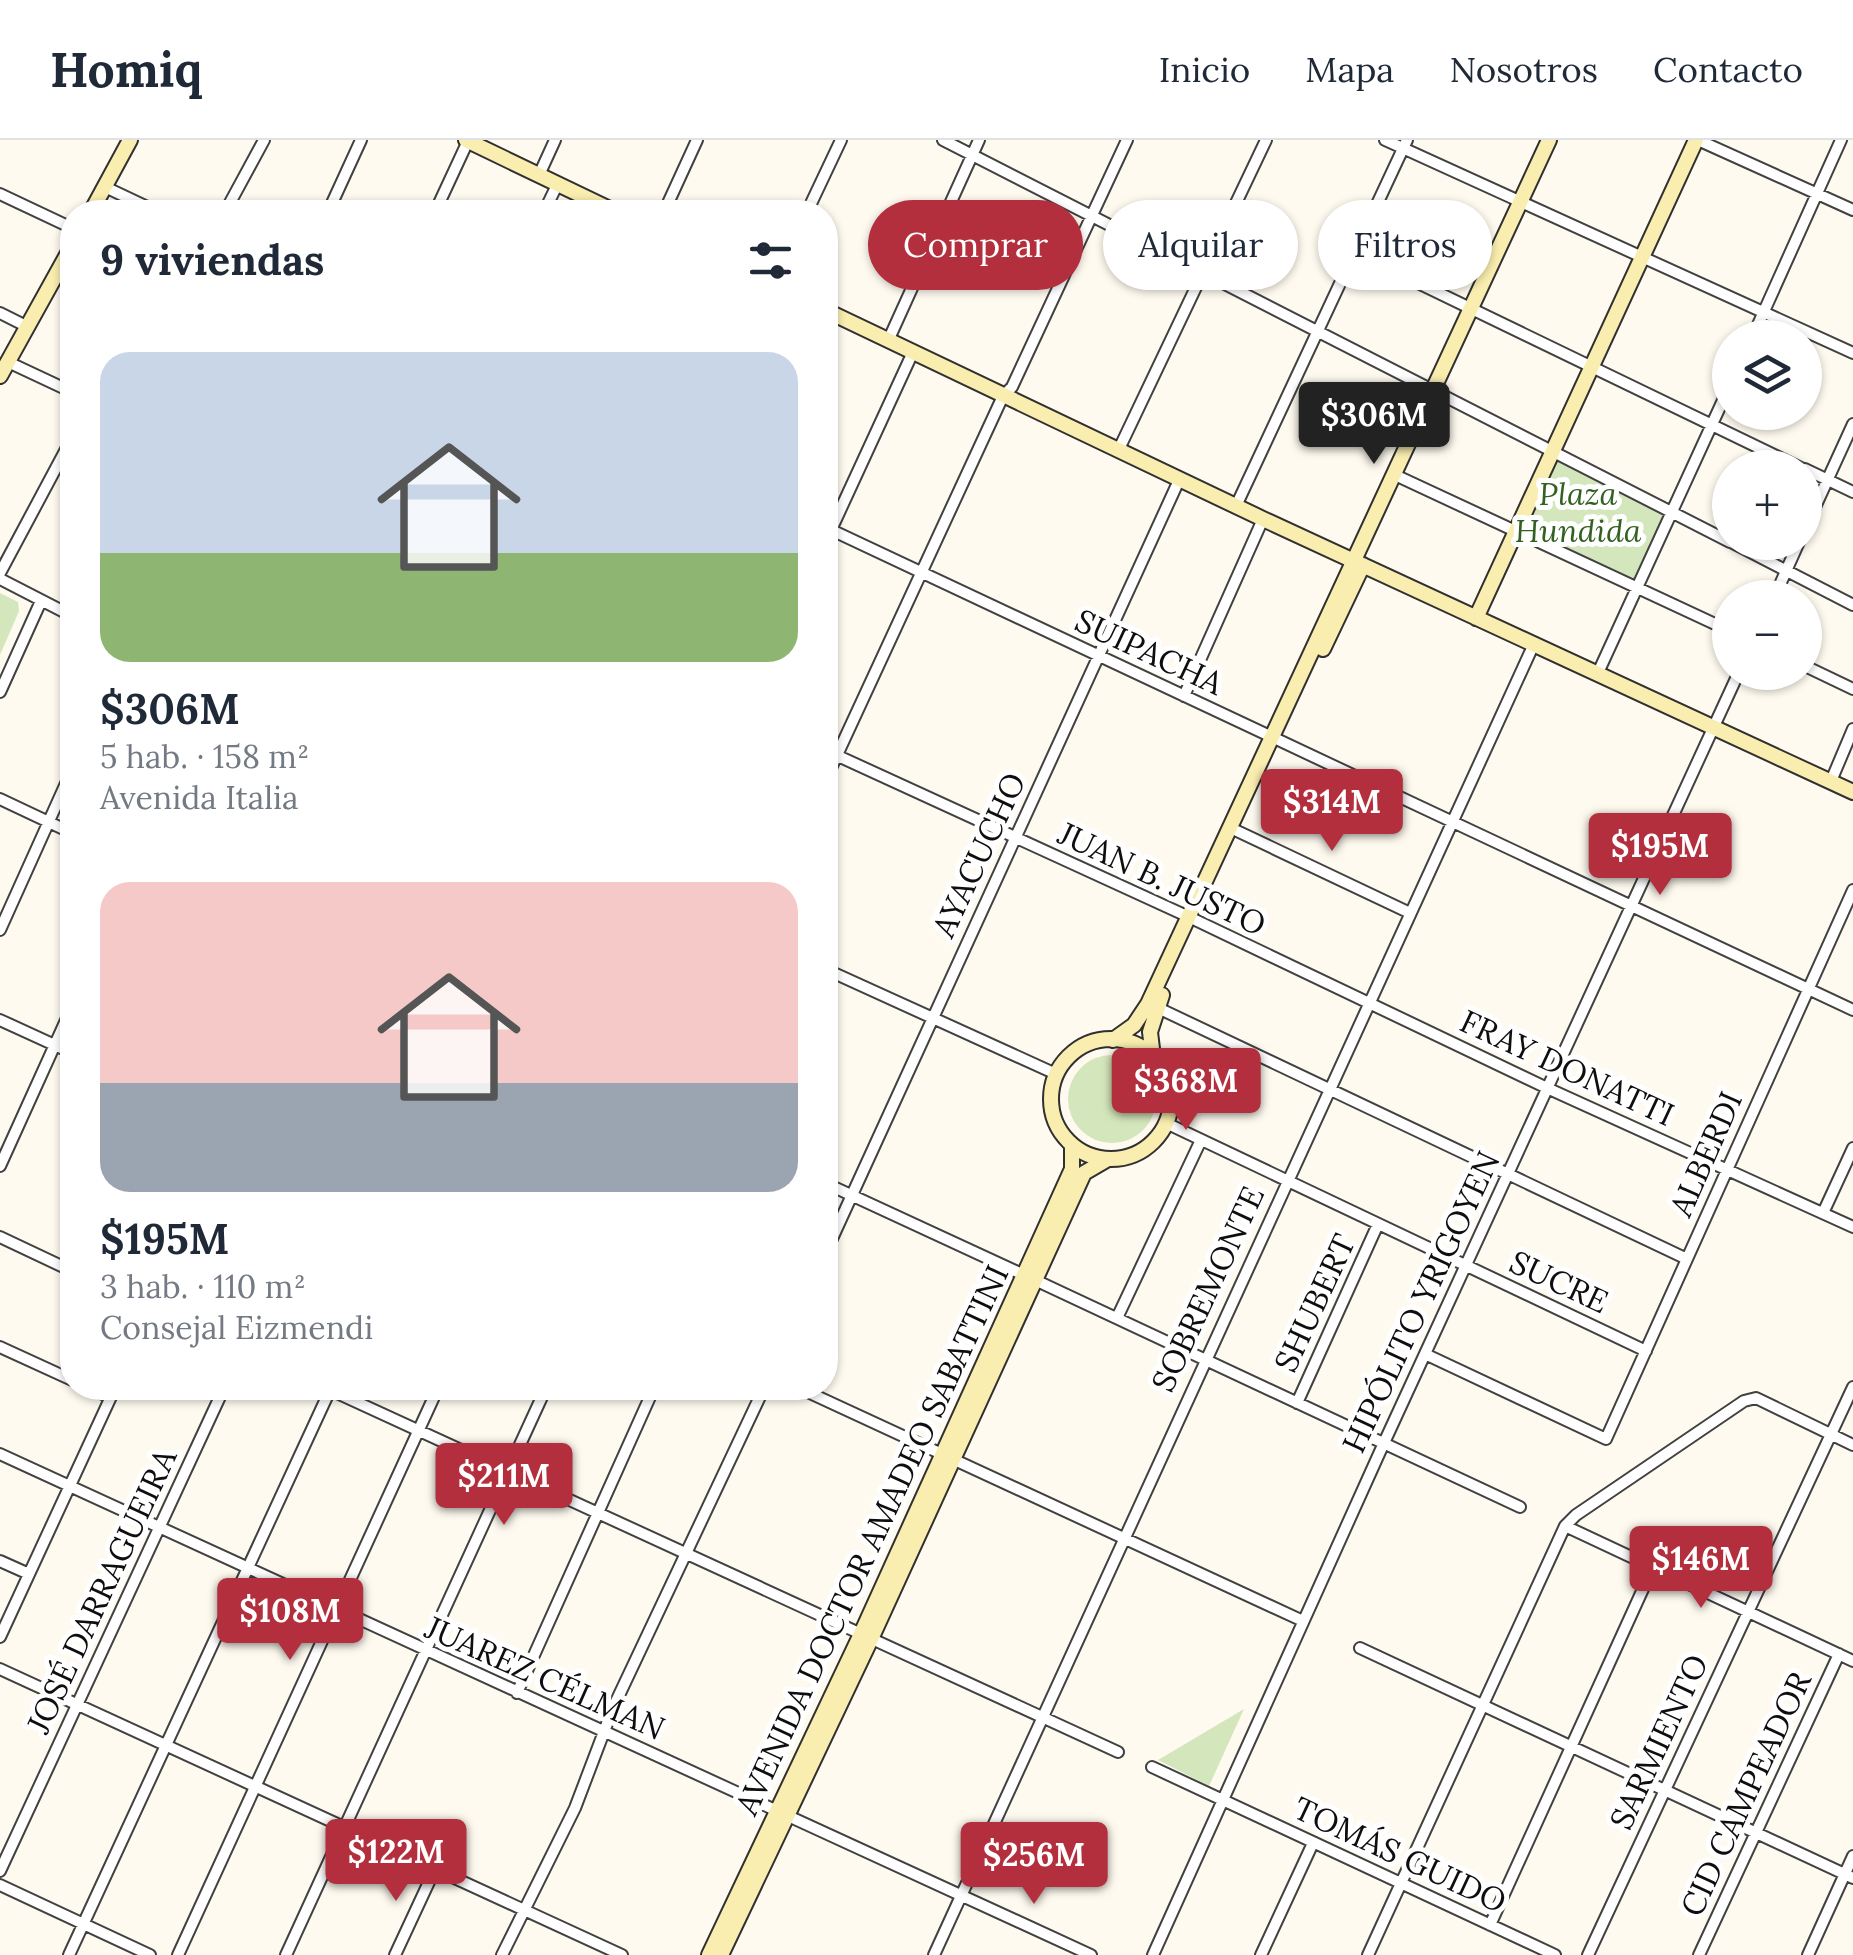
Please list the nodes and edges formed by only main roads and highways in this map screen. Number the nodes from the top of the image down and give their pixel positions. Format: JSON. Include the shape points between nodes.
{"nodes":[{"id":1,"x":467,"y":140,"type":"edge"},
{"id":2,"x":1549,"y":140,"type":"edge"},
{"id":3,"x":1697,"y":140,"type":"edge"},
{"id":4,"x":126,"y":141,"type":"edge"},
{"id":5,"x":98,"y":200,"type":"edge"},
{"id":6,"x":591,"y":200,"type":"edge"},
{"id":7,"x":60,"y":268,"type":"edge"},
{"id":8,"x":838,"y":316,"type":"edge"},
{"id":9,"x":0,"y":376,"type":"edge"},
{"id":10,"x":1359,"y":563,"type":"junction"},
{"id":11,"x":1476,"y":618,"type":"junction"},
{"id":12,"x":1275,"y":740,"type":"junction"},
{"id":13,"x":1853,"y":792,"type":"edge"},
{"id":14,"x":1192,"y":919,"type":"junction"},
{"id":15,"x":1114,"y":1040,"type":"junction"},
{"id":16,"x":1153,"y":1057,"type":"junction"},
{"id":17,"x":1072,"y":1145,"type":"junction"},
{"id":18,"x":1108,"y":1159,"type":"junction"},
{"id":19,"x":1030,"y":1277,"type":"junction"},
{"id":20,"x":783,"y":1813,"type":"junction"},
{"id":21,"x":709,"y":1955,"type":"edge"},
{"id":22,"x":721,"y":1955,"type":"edge"}],
"edges":[{"from":1,"to":6,"type":"main road"},
{"from":2,"to":10,"type":"main road"},
{"from":3,"to":11,"type":"main road"},
{"from":4,"to":5,"type":"main road"},
{"from":7,"to":9,"type":"main road"},
{"from":8,"to":10,"type":"main road"},
{"from":10,"to":11,"type":"main road"},
{"from":10,"to":12,"type":"main road"},
{"from":11,"to":13,"type":"main road"},
{"from":12,"to":14,"type":"main road"},
{"from":12,"to":14,"type":"main road"},
{"from":14,"to":15,"type":"main road","via":[[1142,1014]]},
{"from":14,"to":16,"type":"main road","via":[[1156,1007]]},
{"from":15,"to":16,"type":"main road"},
{"from":15,"to":17,"type":"main road","via":[[1080,1048],[1056,1074],[1052,1112]]},
{"from":16,"to":18,"type":"main road","via":[[1170,1088],[1166,1122],[1143,1150]]},
{"from":17,"to":18,"type":"main road"},
{"from":17,"to":19,"type":"main road","name":"AVENIDA DOCTOR AMADEO SABATTINI","via":[[1072,1169]]},
{"from":18,"to":19,"type":"main road","name":"AVENIDA DOCTOR AMADEO SABATTINI","via":[[1084,1173]]},
{"from":19,"to":20,"type":"main road","name":"AVENIDA DOCTOR AMADEO SABATTINI"},
{"from":20,"to":21,"type":"main road","name":"AVENIDA DOCTOR AMADEO SABATTINI"},
{"from":20,"to":22,"type":"main road","name":"AVENIDA DOCTOR AMADEO SABATTINI"}]}
